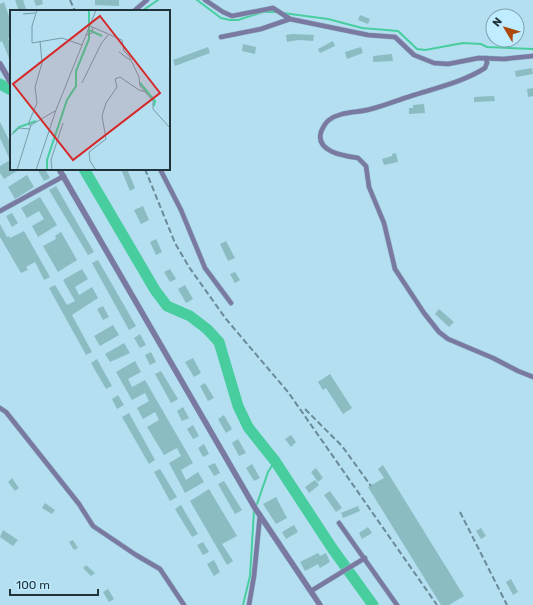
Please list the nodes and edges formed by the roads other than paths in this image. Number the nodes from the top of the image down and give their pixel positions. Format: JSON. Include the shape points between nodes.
{"nodes":[{"id":1,"x":147,"y":0,"type":"edge"},
{"id":2,"x":205,"y":0,"type":"edge"},
{"id":3,"x":135,"y":10,"type":"edge"},
{"id":4,"x":290,"y":19,"type":"junction"},
{"id":5,"x":221,"y":37,"type":"dead end"},
{"id":6,"x":533,"y":56,"type":"edge"},
{"id":7,"x":486,"y":58,"type":"junction"},
{"id":8,"x":0,"y":64,"type":"edge"},
{"id":9,"x":9,"y":73,"type":"edge"},
{"id":10,"x":10,"y":82,"type":"edge"},
{"id":11,"x":60,"y":170,"type":"edge"},
{"id":12,"x":161,"y":170,"type":"edge"},
{"id":13,"x":64,"y":176,"type":"junction"},
{"id":14,"x":0,"y":211,"type":"edge"},
{"id":15,"x":231,"y":303,"type":"dead end"},
{"id":16,"x":533,"y":376,"type":"edge"},
{"id":17,"x":0,"y":408,"type":"edge"},
{"id":18,"x":260,"y":515,"type":"junction"},
{"id":19,"x":339,"y":523,"type":"dead end"},
{"id":20,"x":365,"y":558,"type":"junction"},
{"id":21,"x":311,"y":591,"type":"junction"},
{"id":22,"x":184,"y":605,"type":"edge"},
{"id":23,"x":249,"y":605,"type":"edge"},
{"id":24,"x":320,"y":605,"type":"edge"},
{"id":25,"x":397,"y":605,"type":"edge"}],
"edges":[{"from":1,"to":3,"type":"street"},
{"from":2,"to":4,"type":"street","via":[[232,16],[273,8]]},
{"from":4,"to":5,"type":"street","via":[[260,29]]},
{"from":4,"to":7,"type":"street","via":[[368,35],[395,37],[414,55],[434,63],[448,64]]},
{"from":6,"to":7,"type":"street"},
{"from":7,"to":16,"type":"street","via":[[486,68],[453,84],[370,110],[339,115],[326,123],[320,136],[323,145],[332,152],[358,158],[366,166],[369,187],[384,223],[395,269],[439,332],[460,345]]},
{"from":8,"to":9,"type":"street"},
{"from":9,"to":10,"type":"street"},
{"from":11,"to":13,"type":"street"},
{"from":12,"to":15,"type":"street","via":[[181,210],[205,268]]},
{"from":13,"to":14,"type":"street"},
{"from":13,"to":18,"type":"street"},
{"from":17,"to":22,"type":"street","via":[[6,412],[79,504],[88,521],[160,569]]},
{"from":18,"to":21,"type":"street"},
{"from":18,"to":23,"type":"street"},
{"from":19,"to":20,"type":"street"},
{"from":20,"to":21,"type":"street"},
{"from":20,"to":25,"type":"street"},
{"from":21,"to":24,"type":"street"}]}
